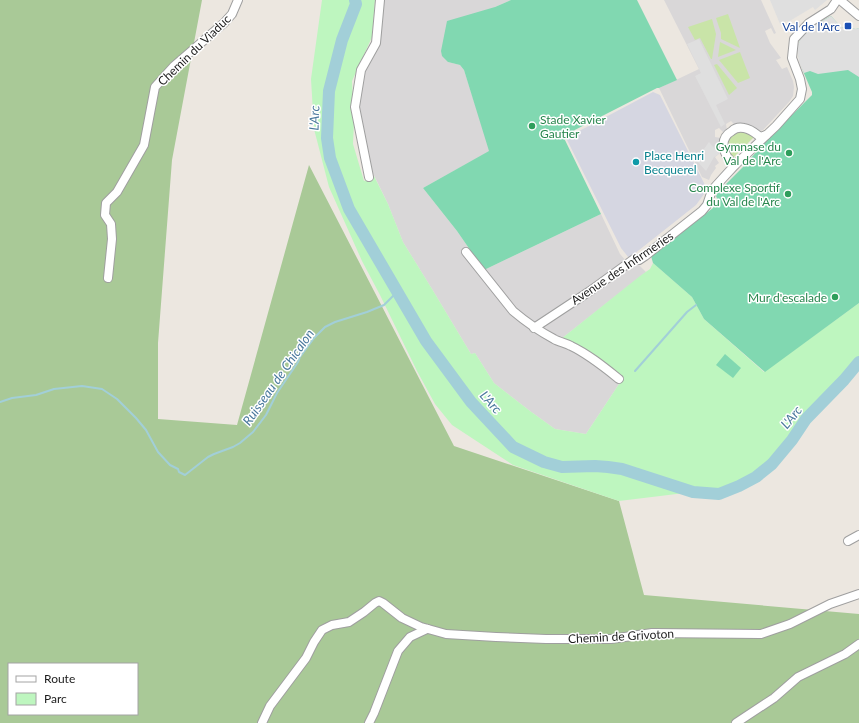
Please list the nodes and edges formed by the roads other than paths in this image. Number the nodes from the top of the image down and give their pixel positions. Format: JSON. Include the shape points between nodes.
{"nodes":[{"id":1,"x":238,"y":0,"type":"edge"},
{"id":2,"x":380,"y":0,"type":"edge"},
{"id":3,"x":839,"y":0,"type":"edge"},
{"id":4,"x":859,"y":16,"type":"edge"},
{"id":5,"x":766,"y":135,"type":"junction"},
{"id":6,"x":735,"y":164,"type":"junction"},
{"id":7,"x":369,"y":177,"type":"dead end"},
{"id":8,"x":466,"y":252,"type":"dead end"},
{"id":9,"x":108,"y":278,"type":"dead end"},
{"id":10,"x":534,"y":328,"type":"junction"},
{"id":11,"x":619,"y":379,"type":"dead end"},
{"id":12,"x":859,"y":535,"type":"edge"},
{"id":13,"x":848,"y":541,"type":"dead end"},
{"id":14,"x":859,"y":594,"type":"edge"},
{"id":15,"x":426,"y":629,"type":"junction"},
{"id":16,"x":859,"y":644,"type":"edge"},
{"id":17,"x":262,"y":723,"type":"edge"},
{"id":18,"x":369,"y":723,"type":"edge"},
{"id":19,"x":736,"y":723,"type":"edge"}],
"edges":[{"from":1,"to":9,"type":"street","name":"Chemin du Viaduc","via":[[224,24],[174,66],[155,88],[144,145],[117,192],[106,203],[105,215],[111,224],[112,238]]},
{"from":2,"to":7,"type":"street","via":[[376,43],[361,70],[355,107]]},
{"from":3,"to":4,"type":"street","name":"Avenue des Infirmeries"},
{"from":3,"to":5,"type":"street","name":"Avenue des Infirmeries","via":[[794,38],[792,58],[802,89],[800,98]]},
{"from":5,"to":6,"type":"street","name":"Avenue des Infirmeries"},
{"from":5,"to":6,"type":"street","via":[[760,137],[742,127],[726,135],[723,146],[727,156]]},
{"from":6,"to":10,"type":"street","name":"Avenue des Infirmeries","via":[[714,189],[702,212],[639,260],[634,259]]},
{"from":8,"to":10,"type":"street","via":[[514,311]]},
{"from":10,"to":11,"type":"street","via":[[584,353]]},
{"from":12,"to":13,"type":"street"},
{"from":14,"to":15,"type":"street","name":"Chemin de Grivoton","via":[[761,634],[652,633],[611,639],[546,639],[446,634]]},
{"from":15,"to":17,"type":"street","name":"Chemin de Grivoton","via":[[402,618],[379,601],[374,602],[349,622],[322,630],[306,658],[270,706]]},
{"from":15,"to":18,"type":"street","via":[[410,637],[398,651]]},
{"from":16,"to":19,"type":"street","via":[[798,678],[774,698]]}]}
